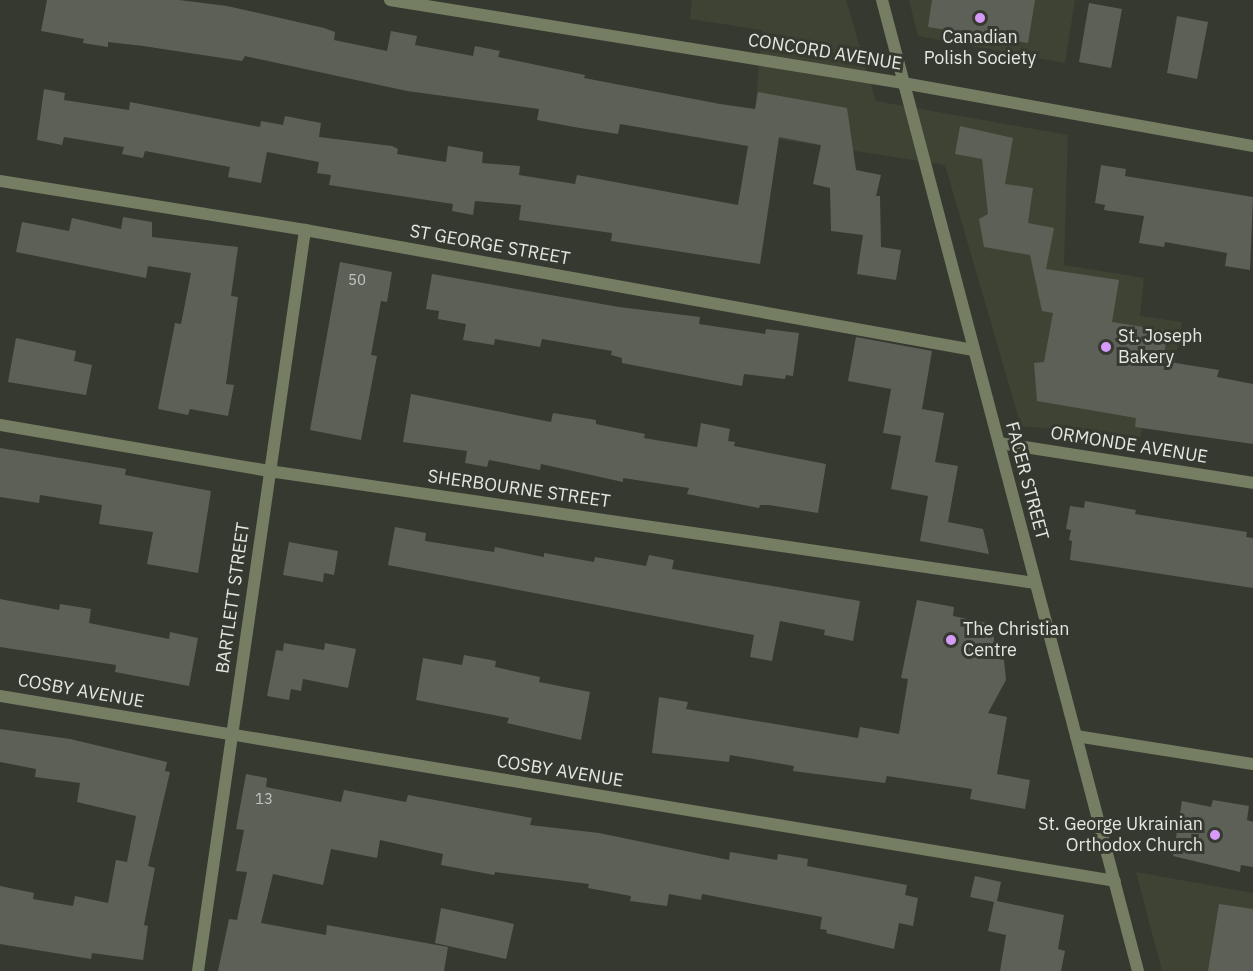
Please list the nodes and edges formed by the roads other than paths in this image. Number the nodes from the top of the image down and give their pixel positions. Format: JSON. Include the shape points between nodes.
{"nodes":[{"id":1,"x":390,"y":0,"type":"edge"},
{"id":2,"x":882,"y":0,"type":"edge"},
{"id":3,"x":903,"y":83,"type":"junction"},
{"id":4,"x":1253,"y":146,"type":"edge"},
{"id":5,"x":0,"y":181,"type":"edge"},
{"id":6,"x":305,"y":230,"type":"junction"},
{"id":7,"x":973,"y":350,"type":"junction"},
{"id":8,"x":0,"y":425,"type":"edge"},
{"id":9,"x":999,"y":442,"type":"junction"},
{"id":10,"x":269,"y":471,"type":"junction"},
{"id":11,"x":1253,"y":483,"type":"edge"},
{"id":12,"x":1035,"y":583,"type":"junction"},
{"id":13,"x":0,"y":696,"type":"edge"},
{"id":14,"x":232,"y":736,"type":"junction"},
{"id":15,"x":1076,"y":736,"type":"junction"},
{"id":16,"x":1253,"y":764,"type":"edge"},
{"id":17,"x":1115,"y":881,"type":"junction"},
{"id":18,"x":198,"y":971,"type":"edge"},
{"id":19,"x":1138,"y":971,"type":"edge"}],
"edges":[{"from":1,"to":3,"type":"street","name":"CONCORD AVENUE"},
{"from":2,"to":3,"type":"street","name":"FACER STREET"},
{"from":3,"to":4,"type":"street","name":"CONCORD AVENUE"},
{"from":3,"to":7,"type":"street","name":"FACER STREET"},
{"from":5,"to":6,"type":"street","name":"ST GEORGE STREET"},
{"from":6,"to":7,"type":"street","name":"ST GEORGE STREET"},
{"from":6,"to":10,"type":"street","name":"BARTLETT STREET"},
{"from":7,"to":9,"type":"street","name":"FACER STREET"},
{"from":8,"to":10,"type":"street","name":"SHERBOURNE STREET"},
{"from":9,"to":11,"type":"street","name":"ORMONDE AVENUE"},
{"from":9,"to":12,"type":"street","name":"FACER STREET"},
{"from":10,"to":12,"type":"street","name":"SHERBOURNE STREET"},
{"from":10,"to":14,"type":"street","name":"BARTLETT STREET"},
{"from":12,"to":15,"type":"street","name":"FACER STREET"},
{"from":13,"to":14,"type":"street","name":"COSBY AVENUE"},
{"from":14,"to":17,"type":"street","name":"COSBY AVENUE"},
{"from":14,"to":18,"type":"street","name":"BARTLETT STREET"},
{"from":15,"to":16,"type":"street"},
{"from":15,"to":17,"type":"street","name":"FACER STREET"},
{"from":17,"to":19,"type":"street","name":"FACER STREET"}]}
